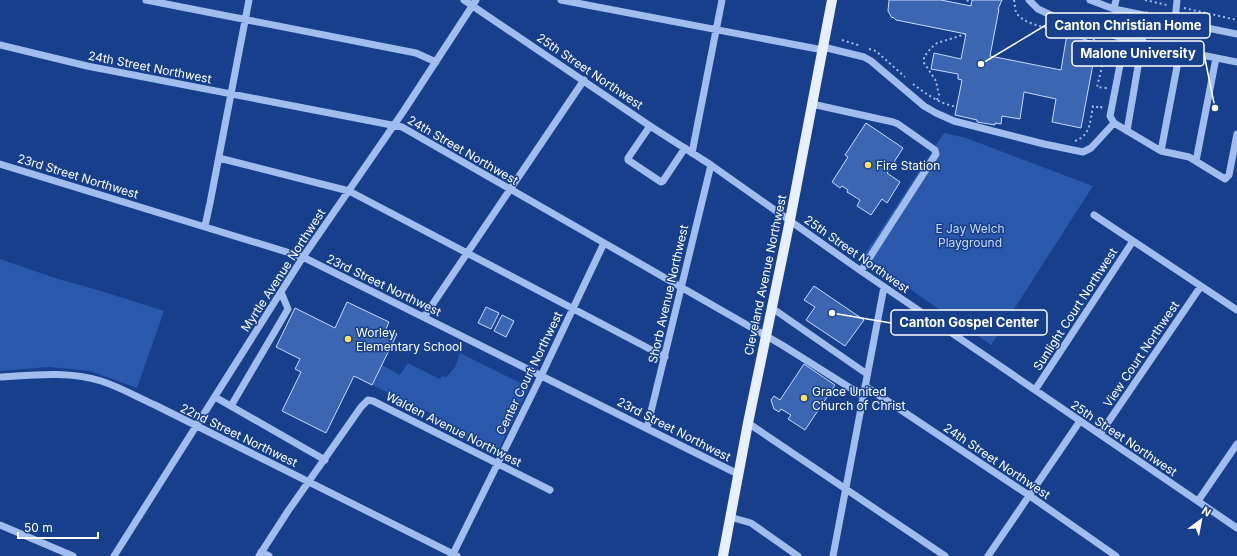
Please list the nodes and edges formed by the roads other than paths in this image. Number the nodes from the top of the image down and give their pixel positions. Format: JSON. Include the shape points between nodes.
{"nodes":[{"id":1,"x":146,"y":0,"type":"edge"},
{"id":2,"x":249,"y":0,"type":"edge"},
{"id":3,"x":464,"y":0,"type":"edge"},
{"id":4,"x":561,"y":0,"type":"edge"},
{"id":5,"x":722,"y":0,"type":"edge"},
{"id":6,"x":832,"y":0,"type":"edge"},
{"id":7,"x":1029,"y":0,"type":"edge"},
{"id":8,"x":1090,"y":0,"type":"edge"},
{"id":9,"x":1116,"y":0,"type":"edge"},
{"id":10,"x":475,"y":3,"type":"edge"},
{"id":11,"x":1177,"y":3,"type":"edge"},
{"id":12,"x":1114,"y":9,"type":"junction"},
{"id":13,"x":1146,"y":15,"type":"junction"},
{"id":14,"x":245,"y":18,"type":"junction"},
{"id":15,"x":1175,"y":21,"type":"junction"},
{"id":16,"x":716,"y":30,"type":"junction"},
{"id":17,"x":1237,"y":34,"type":"edge"},
{"id":18,"x":1124,"y":39,"type":"junction"},
{"id":19,"x":1142,"y":43,"type":"junction"},
{"id":20,"x":0,"y":45,"type":"edge"},
{"id":21,"x":823,"y":49,"type":"junction"},
{"id":22,"x":1180,"y":51,"type":"junction"},
{"id":23,"x":1216,"y":58,"type":"junction"},
{"id":24,"x":436,"y":62,"type":"junction"},
{"id":25,"x":1237,"y":62,"type":"edge"},
{"id":26,"x":584,"y":80,"type":"junction"},
{"id":27,"x":231,"y":94,"type":"junction"},
{"id":28,"x":812,"y":104,"type":"junction"},
{"id":29,"x":1114,"y":123,"type":"junction"},
{"id":30,"x":394,"y":125,"type":"junction"},
{"id":31,"x":650,"y":126,"type":"junction"},
{"id":32,"x":1127,"y":131,"type":"junction"},
{"id":33,"x":1237,"y":134,"type":"edge"},
{"id":34,"x":685,"y":148,"type":"junction"},
{"id":35,"x":1161,"y":150,"type":"junction"},
{"id":36,"x":692,"y":153,"type":"junction"},
{"id":37,"x":219,"y":158,"type":"junction"},
{"id":38,"x":1196,"y":161,"type":"junction"},
{"id":39,"x":0,"y":164,"type":"edge"},
{"id":40,"x":711,"y":165,"type":"junction"},
{"id":41,"x":510,"y":189,"type":"junction"},
{"id":42,"x":349,"y":191,"type":"junction"},
{"id":43,"x":1094,"y":214,"type":"dead end"},
{"id":44,"x":790,"y":220,"type":"junction"},
{"id":45,"x":205,"y":226,"type":"junction"},
{"id":46,"x":1133,"y":241,"type":"junction"},
{"id":47,"x":604,"y":243,"type":"junction"},
{"id":48,"x":467,"y":252,"type":"junction"},
{"id":49,"x":303,"y":257,"type":"junction"},
{"id":50,"x":861,"y":271,"type":"junction"},
{"id":51,"x":1201,"y":286,"type":"junction"},
{"id":52,"x":681,"y":287,"type":"junction"},
{"id":53,"x":884,"y":287,"type":"junction"},
{"id":54,"x":281,"y":292,"type":"junction"},
{"id":55,"x":772,"y":308,"type":"junction"},
{"id":56,"x":573,"y":309,"type":"junction"},
{"id":57,"x":1237,"y":310,"type":"edge"},
{"id":58,"x":424,"y":317,"type":"junction"},
{"id":59,"x":766,"y":336,"type":"junction"},
{"id":60,"x":665,"y":357,"type":"junction"},
{"id":61,"x":867,"y":374,"type":"junction"},
{"id":62,"x":541,"y":376,"type":"junction"},
{"id":63,"x":0,"y":377,"type":"edge"},
{"id":64,"x":865,"y":386,"type":"junction"},
{"id":65,"x":1035,"y":390,"type":"junction"},
{"id":66,"x":863,"y":396,"type":"junction"},
{"id":67,"x":215,"y":397,"type":"junction"},
{"id":68,"x":231,"y":406,"type":"junction"},
{"id":69,"x":1080,"y":421,"type":"junction"},
{"id":70,"x":748,"y":423,"type":"junction"},
{"id":71,"x":198,"y":426,"type":"junction"},
{"id":72,"x":647,"y":428,"type":"junction"},
{"id":73,"x":1100,"y":434,"type":"junction"},
{"id":74,"x":1237,"y":444,"type":"edge"},
{"id":75,"x":325,"y":460,"type":"junction"},
{"id":76,"x":497,"y":464,"type":"junction"},
{"id":77,"x":738,"y":474,"type":"junction"},
{"id":78,"x":309,"y":482,"type":"junction"},
{"id":79,"x":846,"y":489,"type":"junction"},
{"id":80,"x":550,"y":490,"type":"dead end"},
{"id":81,"x":1030,"y":496,"type":"junction"},
{"id":82,"x":1198,"y":501,"type":"junction"},
{"id":83,"x":730,"y":517,"type":"junction"},
{"id":84,"x":0,"y":525,"type":"edge"},
{"id":85,"x":1237,"y":528,"type":"edge"},
{"id":86,"x":260,"y":554,"type":"edge"},
{"id":87,"x":454,"y":555,"type":"edge"},
{"id":88,"x":73,"y":556,"type":"edge"},
{"id":89,"x":114,"y":556,"type":"edge"},
{"id":90,"x":269,"y":556,"type":"edge"},
{"id":91,"x":723,"y":556,"type":"edge"},
{"id":92,"x":798,"y":556,"type":"edge"},
{"id":93,"x":833,"y":556,"type":"edge"},
{"id":94,"x":945,"y":556,"type":"edge"},
{"id":95,"x":988,"y":556,"type":"edge"},
{"id":96,"x":1116,"y":556,"type":"edge"}],
"edges":[{"from":1,"to":14,"type":"street"},
{"from":2,"to":14,"type":"street"},
{"from":3,"to":10,"type":"street","name":"25th Street Northwest"},
{"from":4,"to":16,"type":"street"},
{"from":5,"to":16,"type":"street"},
{"from":6,"to":21,"type":"main road","name":"Cleveland Avenue Northwest"},
{"from":7,"to":18,"type":"street","via":[[1038,9],[1053,16]]},
{"from":8,"to":12,"type":"street"},
{"from":9,"to":12,"type":"street"},
{"from":10,"to":24,"type":"street","name":"Myrtle Avenue Northwest"},
{"from":10,"to":26,"type":"street","name":"25th Street Northwest"},
{"from":11,"to":15,"type":"street"},
{"from":12,"to":13,"type":"street"},
{"from":13,"to":15,"type":"street"},
{"from":13,"to":19,"type":"street"},
{"from":14,"to":24,"type":"street","via":[[416,53]]},
{"from":14,"to":27,"type":"street"},
{"from":15,"to":17,"type":"street"},
{"from":16,"to":21,"type":"street"},
{"from":16,"to":36,"type":"street"},
{"from":18,"to":19,"type":"street"},
{"from":18,"to":29,"type":"street","via":[[1110,116]]},
{"from":19,"to":22,"type":"street"},
{"from":19,"to":32,"type":"street"},
{"from":20,"to":27,"type":"street","name":"24th Street Northwest","via":[[88,66]]},
{"from":21,"to":28,"type":"main road","name":"Cleveland Avenue Northwest"},
{"from":21,"to":29,"type":"street","via":[[864,57],[924,106],[954,121],[1044,144],[1083,152],[1091,148]]},
{"from":22,"to":23,"type":"street"},
{"from":22,"to":35,"type":"street"},
{"from":23,"to":25,"type":"street"},
{"from":23,"to":38,"type":"street"},
{"from":24,"to":30,"type":"street","name":"Myrtle Avenue Northwest"},
{"from":26,"to":31,"type":"street","name":"25th Street Northwest"},
{"from":26,"to":41,"type":"street"},
{"from":27,"to":30,"type":"street","name":"24th Street Northwest"},
{"from":27,"to":37,"type":"street"},
{"from":28,"to":44,"type":"main road","name":"Cleveland Avenue Northwest"},
{"from":28,"to":50,"type":"street","via":[[893,122],[935,150],[936,154]]},
{"from":29,"to":32,"type":"street"},
{"from":30,"to":41,"type":"street","name":"24th Street Northwest","via":[[410,130]]},
{"from":30,"to":42,"type":"street","name":"Myrtle Avenue Northwest"},
{"from":31,"to":34,"type":"street","name":"25th Street Northwest"},
{"from":31,"to":34,"type":"street","via":[[628,160],[661,182]]},
{"from":32,"to":35,"type":"street"},
{"from":33,"to":38,"type":"street","via":[[1229,175],[1225,179]]},
{"from":34,"to":36,"type":"street","name":"25th Street Northwest"},
{"from":35,"to":38,"type":"street"},
{"from":36,"to":40,"type":"street","name":"25th Street Northwest"},
{"from":37,"to":42,"type":"street"},
{"from":37,"to":45,"type":"street"},
{"from":39,"to":45,"type":"street","name":"23rd Street Northwest"},
{"from":40,"to":44,"type":"street","name":"25th Street Northwest"},
{"from":40,"to":52,"type":"street","name":"Shorb Avenue Northwest"},
{"from":41,"to":47,"type":"street","name":"24th Street Northwest"},
{"from":41,"to":48,"type":"street"},
{"from":42,"to":48,"type":"street"},
{"from":42,"to":49,"type":"street","name":"Myrtle Avenue Northwest"},
{"from":43,"to":46,"type":"street"},
{"from":44,"to":50,"type":"street","name":"25th Street Northwest"},
{"from":44,"to":55,"type":"main road","name":"Cleveland Avenue Northwest"},
{"from":45,"to":49,"type":"street","name":"23rd Street Northwest"},
{"from":46,"to":51,"type":"street"},
{"from":46,"to":65,"type":"street","name":"Sunlight Court Northwest"},
{"from":47,"to":52,"type":"street","name":"24th Street Northwest"},
{"from":47,"to":56,"type":"street","name":"Center Court Northwest"},
{"from":48,"to":56,"type":"street"},
{"from":48,"to":58,"type":"street"},
{"from":49,"to":54,"type":"street","name":"Myrtle Avenue Northwest"},
{"from":49,"to":58,"type":"street","name":"23rd Street Northwest"},
{"from":50,"to":53,"type":"street","name":"25th Street Northwest"},
{"from":51,"to":57,"type":"street"},
{"from":51,"to":73,"type":"street","name":"View Court Northwest"},
{"from":52,"to":59,"type":"street","name":"24th Street Northwest"},
{"from":52,"to":60,"type":"street","name":"Shorb Avenue Northwest"},
{"from":53,"to":61,"type":"street"},
{"from":53,"to":65,"type":"street","name":"25th Street Northwest"},
{"from":54,"to":67,"type":"street","name":"Myrtle Avenue Northwest"},
{"from":54,"to":68,"type":"street","via":[[288,309]]},
{"from":55,"to":59,"type":"main road","name":"Cleveland Avenue Northwest"},
{"from":55,"to":61,"type":"street"},
{"from":56,"to":60,"type":"street"},
{"from":56,"to":62,"type":"street","name":"Center Court Northwest"},
{"from":58,"to":62,"type":"street","name":"23rd Street Northwest"},
{"from":59,"to":66,"type":"street","name":"24th Street Northwest"},
{"from":59,"to":70,"type":"main road","name":"Cleveland Avenue Northwest"},
{"from":60,"to":72,"type":"street","name":"Shorb Avenue Northwest"},
{"from":61,"to":64,"type":"street"},
{"from":62,"to":72,"type":"street","name":"23rd Street Northwest"},
{"from":62,"to":76,"type":"street","name":"Center Court Northwest"},
{"from":63,"to":71,"type":"street","name":"22nd Street Northwest","via":[[70,375],[100,381]]},
{"from":64,"to":66,"type":"street"},
{"from":64,"to":81,"type":"street","name":"24th Street Northwest"},
{"from":65,"to":69,"type":"street","name":"25th Street Northwest"},
{"from":66,"to":79,"type":"street"},
{"from":67,"to":68,"type":"street"},
{"from":67,"to":71,"type":"street","name":"Myrtle Avenue Northwest"},
{"from":68,"to":75,"type":"street"},
{"from":69,"to":73,"type":"street","name":"25th Street Northwest"},
{"from":69,"to":81,"type":"street"},
{"from":70,"to":77,"type":"main road","name":"Cleveland Avenue Northwest"},
{"from":70,"to":79,"type":"street"},
{"from":71,"to":78,"type":"street","name":"22nd Street Northwest"},
{"from":71,"to":89,"type":"street","name":"Myrtle Avenue Northwest"},
{"from":72,"to":77,"type":"street","name":"23rd Street Northwest"},
{"from":73,"to":82,"type":"street","name":"25th Street Northwest"},
{"from":74,"to":82,"type":"street"},
{"from":75,"to":76,"type":"street","name":"Walden Avenue Northwest","via":[[368,400]]},
{"from":75,"to":78,"type":"street","name":"Walden Avenue Northwest"},
{"from":76,"to":80,"type":"street","name":"Walden Avenue Northwest"},
{"from":76,"to":87,"type":"street","name":"Center Court Northwest"},
{"from":77,"to":83,"type":"main road","name":"Cleveland Avenue Northwest"},
{"from":78,"to":86,"type":"street","name":"Walden Avenue Northwest"},
{"from":78,"to":87,"type":"street","name":"22nd Street Northwest"},
{"from":79,"to":93,"type":"street"},
{"from":79,"to":94,"type":"street"},
{"from":81,"to":95,"type":"street"},
{"from":81,"to":96,"type":"street","name":"24th Street Northwest"},
{"from":82,"to":85,"type":"street","name":"25th Street Northwest"},
{"from":83,"to":91,"type":"main road","name":"Cleveland Avenue Northwest"},
{"from":83,"to":92,"type":"street","via":[[751,523]]},
{"from":84,"to":88,"type":"street"},
{"from":86,"to":90,"type":"street"}]}
